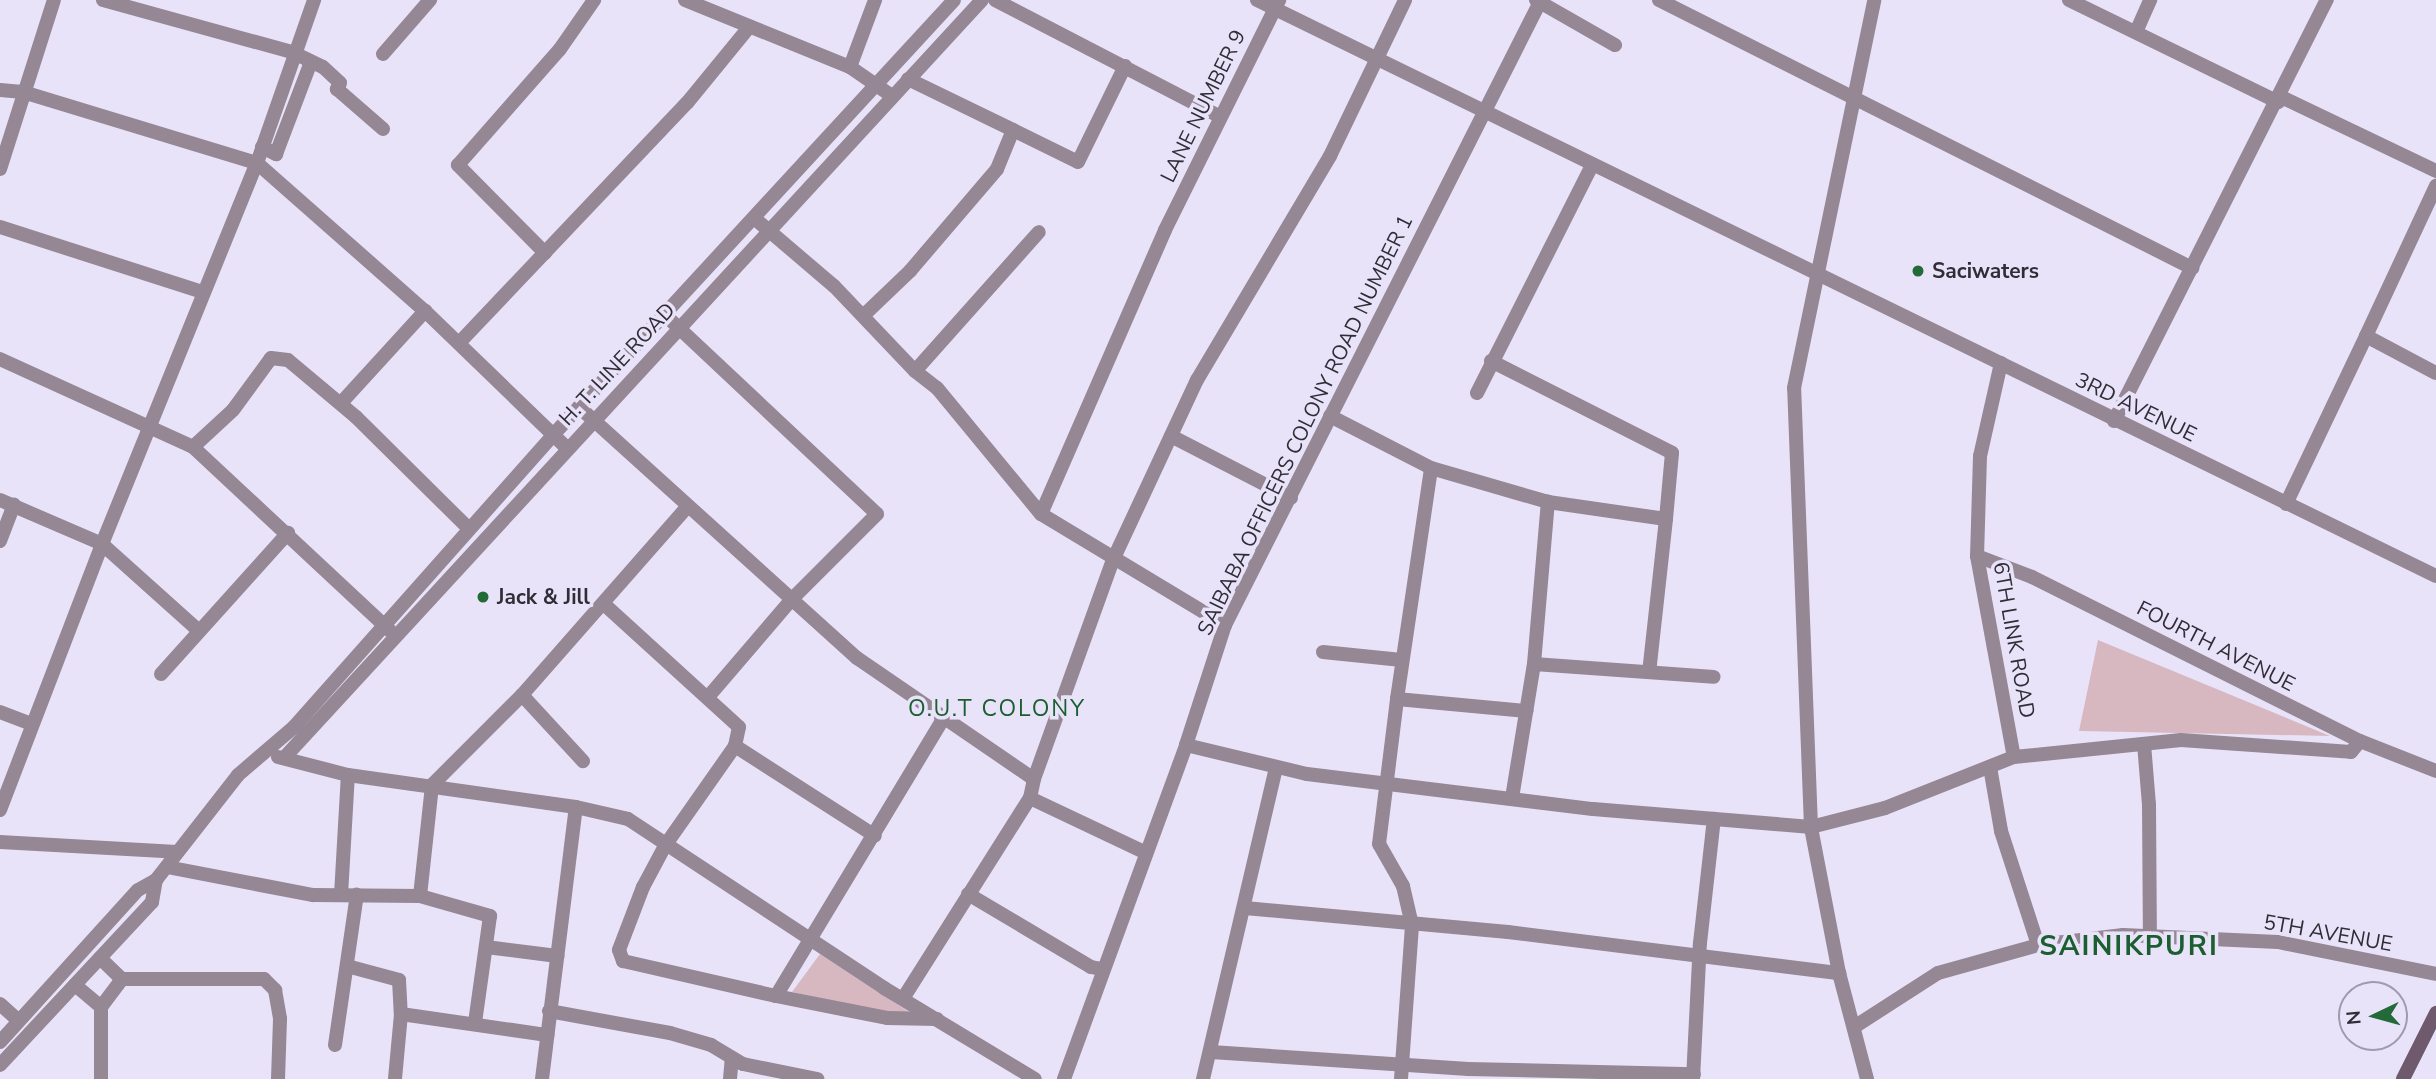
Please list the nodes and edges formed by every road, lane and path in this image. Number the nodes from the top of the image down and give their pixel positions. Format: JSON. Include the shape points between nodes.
{"nodes":[{"id":1,"x":54,"y":0,"type":"edge"},
{"id":2,"x":103,"y":0,"type":"edge"},
{"id":3,"x":314,"y":0,"type":"edge"},
{"id":4,"x":430,"y":0,"type":"edge"},
{"id":5,"x":594,"y":0,"type":"edge"},
{"id":6,"x":685,"y":0,"type":"edge"},
{"id":7,"x":875,"y":0,"type":"edge"},
{"id":8,"x":954,"y":0,"type":"edge"},
{"id":9,"x":982,"y":0,"type":"edge"},
{"id":10,"x":995,"y":0,"type":"edge"},
{"id":11,"x":1257,"y":0,"type":"edge"},
{"id":12,"x":1405,"y":0,"type":"edge"},
{"id":13,"x":1659,"y":0,"type":"edge"},
{"id":14,"x":1874,"y":0,"type":"edge"},
{"id":15,"x":2069,"y":0,"type":"edge"},
{"id":16,"x":2150,"y":0,"type":"edge"},
{"id":17,"x":2327,"y":0,"type":"edge"},
{"id":18,"x":1539,"y":2,"type":"edge"},
{"id":19,"x":1277,"y":4,"type":"edge"},
{"id":20,"x":750,"y":26,"type":"junction"},
{"id":21,"x":2136,"y":32,"type":"junction"},
{"id":22,"x":1615,"y":46,"type":"dead end"},
{"id":23,"x":292,"y":52,"type":"junction"},
{"id":24,"x":383,"y":54,"type":"dead end"},
{"id":25,"x":1373,"y":59,"type":"junction"},
{"id":26,"x":311,"y":62,"type":"junction"},
{"id":27,"x":1125,"y":66,"type":"junction"},
{"id":28,"x":850,"y":67,"type":"junction"},
{"id":29,"x":908,"y":79,"type":"junction"},
{"id":30,"x":878,"y":83,"type":"junction"},
{"id":31,"x":0,"y":90,"type":"edge"},
{"id":32,"x":23,"y":92,"type":"junction"},
{"id":33,"x":892,"y":96,"type":"junction"},
{"id":34,"x":1854,"y":99,"type":"junction"},
{"id":35,"x":2278,"y":99,"type":"junction"},
{"id":36,"x":1483,"y":113,"type":"junction"},
{"id":37,"x":1221,"y":117,"type":"junction"},
{"id":38,"x":383,"y":130,"type":"dead end"},
{"id":39,"x":1013,"y":130,"type":"junction"},
{"id":40,"x":262,"y":147,"type":"junction"},
{"id":41,"x":257,"y":163,"type":"junction"},
{"id":42,"x":1592,"y":166,"type":"junction"},
{"id":43,"x":0,"y":169,"type":"edge"},
{"id":44,"x":2436,"y":171,"type":"edge"},
{"id":45,"x":2436,"y":186,"type":"edge"},
{"id":46,"x":754,"y":218,"type":"junction"},
{"id":47,"x":0,"y":227,"type":"edge"},
{"id":48,"x":768,"y":230,"type":"junction"},
{"id":49,"x":1040,"y":232,"type":"dead end"},
{"id":50,"x":545,"y":253,"type":"junction"},
{"id":51,"x":2192,"y":268,"type":"junction"},
{"id":52,"x":1817,"y":277,"type":"junction"},
{"id":53,"x":204,"y":292,"type":"junction"},
{"id":54,"x":425,"y":311,"type":"junction"},
{"id":55,"x":664,"y":314,"type":"junction"},
{"id":56,"x":864,"y":315,"type":"junction"},
{"id":57,"x":679,"y":328,"type":"junction"},
{"id":58,"x":2366,"y":336,"type":"junction"},
{"id":59,"x":459,"y":343,"type":"junction"},
{"id":60,"x":0,"y":359,"type":"edge"},
{"id":61,"x":1491,"y":361,"type":"junction"},
{"id":62,"x":2001,"y":363,"type":"junction"},
{"id":63,"x":915,"y":372,"type":"junction"},
{"id":64,"x":2436,"y":373,"type":"edge"},
{"id":65,"x":1478,"y":393,"type":"dead end"},
{"id":66,"x":341,"y":403,"type":"junction"},
{"id":67,"x":579,"y":407,"type":"junction"},
{"id":68,"x":1330,"y":416,"type":"junction"},
{"id":69,"x":594,"y":420,"type":"junction"},
{"id":70,"x":2114,"y":421,"type":"junction"},
{"id":71,"x":151,"y":425,"type":"junction"},
{"id":72,"x":554,"y":434,"type":"junction"},
{"id":73,"x":1171,"y":436,"type":"junction"},
{"id":74,"x":193,"y":447,"type":"junction"},
{"id":75,"x":568,"y":448,"type":"junction"},
{"id":76,"x":1431,"y":468,"type":"junction"},
{"id":77,"x":1291,"y":498,"type":"junction"},
{"id":78,"x":1548,"y":502,"type":"junction"},
{"id":79,"x":7,"y":503,"type":"edge"},
{"id":80,"x":2286,"y":504,"type":"junction"},
{"id":81,"x":687,"y":507,"type":"junction"},
{"id":82,"x":1041,"y":514,"type":"junction"},
{"id":83,"x":1666,"y":519,"type":"junction"},
{"id":84,"x":468,"y":529,"type":"junction"},
{"id":85,"x":288,"y":533,"type":"junction"},
{"id":86,"x":0,"y":541,"type":"edge"},
{"id":87,"x":102,"y":544,"type":"junction"},
{"id":88,"x":1977,"y":556,"type":"junction"},
{"id":89,"x":1114,"y":560,"type":"junction"},
{"id":90,"x":2436,"y":576,"type":"edge"},
{"id":91,"x":792,"y":599,"type":"junction"},
{"id":92,"x":605,"y":605,"type":"junction"},
{"id":93,"x":1225,"y":625,"type":"junction"},
{"id":94,"x":200,"y":631,"type":"junction"},
{"id":95,"x":390,"y":631,"type":"junction"},
{"id":96,"x":1324,"y":652,"type":"dead end"},
{"id":97,"x":1402,"y":660,"type":"junction"},
{"id":98,"x":1534,"y":664,"type":"junction"},
{"id":99,"x":1649,"y":673,"type":"junction"},
{"id":100,"x":161,"y":674,"type":"dead end"},
{"id":101,"x":1714,"y":677,"type":"dead end"},
{"id":102,"x":522,"y":695,"type":"junction"},
{"id":103,"x":709,"y":696,"type":"junction"},
{"id":104,"x":1397,"y":699,"type":"junction"},
{"id":105,"x":1525,"y":711,"type":"junction"},
{"id":106,"x":0,"y":712,"type":"edge"},
{"id":107,"x":943,"y":719,"type":"junction"},
{"id":108,"x":32,"y":724,"type":"junction"},
{"id":109,"x":2360,"y":741,"type":"junction"},
{"id":110,"x":2144,"y":744,"type":"junction"},
{"id":111,"x":1186,"y":745,"type":"junction"},
{"id":112,"x":735,"y":746,"type":"junction"},
{"id":113,"x":266,"y":754,"type":"junction"},
{"id":114,"x":2014,"y":757,"type":"junction"},
{"id":115,"x":284,"y":758,"type":"junction"},
{"id":116,"x":583,"y":761,"type":"dead end"},
{"id":117,"x":1276,"y":767,"type":"junction"},
{"id":118,"x":1990,"y":767,"type":"junction"},
{"id":119,"x":2436,"y":771,"type":"edge"},
{"id":120,"x":348,"y":775,"type":"junction"},
{"id":121,"x":1034,"y":779,"type":"junction"},
{"id":122,"x":1386,"y":782,"type":"junction"},
{"id":123,"x":432,"y":785,"type":"junction"},
{"id":124,"x":1512,"y":798,"type":"junction"},
{"id":125,"x":1030,"y":799,"type":"junction"},
{"id":126,"x":576,"y":807,"type":"junction"},
{"id":127,"x":0,"y":810,"type":"edge"},
{"id":128,"x":1714,"y":819,"type":"junction"},
{"id":129,"x":1811,"y":828,"type":"junction"},
{"id":130,"x":875,"y":836,"type":"junction"},
{"id":131,"x":0,"y":842,"type":"edge"},
{"id":132,"x":666,"y":844,"type":"junction"},
{"id":133,"x":177,"y":852,"type":"junction"},
{"id":134,"x":1144,"y":852,"type":"junction"},
{"id":135,"x":167,"y":867,"type":"junction"},
{"id":136,"x":156,"y":880,"type":"junction"},
{"id":137,"x":968,"y":894,"type":"junction"},
{"id":138,"x":341,"y":895,"type":"junction"},
{"id":139,"x":357,"y":895,"type":"junction"},
{"id":140,"x":420,"y":897,"type":"junction"},
{"id":141,"x":1245,"y":908,"type":"junction"},
{"id":142,"x":1412,"y":925,"type":"junction"},
{"id":143,"x":809,"y":935,"type":"junction"},
{"id":144,"x":2150,"y":936,"type":"junction"},
{"id":145,"x":2038,"y":945,"type":"junction"},
{"id":146,"x":486,"y":947,"type":"junction"},
{"id":147,"x":557,"y":956,"type":"junction"},
{"id":148,"x":1700,"y":956,"type":"junction"},
{"id":149,"x":100,"y":958,"type":"junction"},
{"id":150,"x":347,"y":966,"type":"junction"},
{"id":151,"x":1101,"y":969,"type":"junction"},
{"id":152,"x":1839,"y":973,"type":"junction"},
{"id":153,"x":2436,"y":974,"type":"edge"},
{"id":154,"x":122,"y":979,"type":"junction"},
{"id":155,"x":75,"y":985,"type":"junction"},
{"id":156,"x":776,"y":996,"type":"junction"},
{"id":157,"x":904,"y":997,"type":"junction"},
{"id":158,"x":0,"y":1004,"type":"edge"},
{"id":159,"x":102,"y":1007,"type":"junction"},
{"id":160,"x":549,"y":1012,"type":"junction"},
{"id":161,"x":2436,"y":1013,"type":"edge"},
{"id":162,"x":401,"y":1014,"type":"junction"},
{"id":163,"x":938,"y":1018,"type":"junction"},
{"id":164,"x":19,"y":1021,"type":"junction"},
{"id":165,"x":475,"y":1023,"type":"junction"},
{"id":166,"x":1854,"y":1027,"type":"junction"},
{"id":167,"x":547,"y":1035,"type":"junction"},
{"id":168,"x":0,"y":1042,"type":"edge"},
{"id":169,"x":335,"y":1045,"type":"dead end"},
{"id":170,"x":1211,"y":1052,"type":"junction"},
{"id":171,"x":732,"y":1058,"type":"junction"},
{"id":172,"x":1403,"y":1064,"type":"junction"},
{"id":173,"x":0,"y":1065,"type":"edge"},
{"id":174,"x":1694,"y":1076,"type":"edge"},
{"id":175,"x":101,"y":1079,"type":"edge"},
{"id":176,"x":278,"y":1079,"type":"edge"},
{"id":177,"x":395,"y":1079,"type":"edge"},
{"id":178,"x":542,"y":1079,"type":"edge"},
{"id":179,"x":730,"y":1079,"type":"edge"},
{"id":180,"x":817,"y":1079,"type":"edge"},
{"id":181,"x":1035,"y":1079,"type":"edge"},
{"id":182,"x":1063,"y":1079,"type":"edge"},
{"id":183,"x":1203,"y":1079,"type":"edge"},
{"id":184,"x":1401,"y":1079,"type":"edge"},
{"id":185,"x":1867,"y":1079,"type":"edge"},
{"id":186,"x":2403,"y":1079,"type":"edge"}],
"edges":[{"from":1,"to":32,"type":"street"},
{"from":2,"to":23,"type":"street"},
{"from":3,"to":23,"type":"street"},
{"from":4,"to":24,"type":"street"},
{"from":5,"to":50,"type":"street","via":[[560,49],[458,165]]},
{"from":6,"to":20,"type":"street"},
{"from":7,"to":28,"type":"street"},
{"from":8,"to":30,"type":"street","name":"H. T. LINE ROAD"},
{"from":9,"to":29,"type":"street","name":"H. T. LINE ROAD"},
{"from":10,"to":27,"type":"street"},
{"from":11,"to":19,"type":"street","name":"3RD AVENUE"},
{"from":12,"to":25,"type":"street"},
{"from":13,"to":34,"type":"street"},
{"from":14,"to":34,"type":"street"},
{"from":15,"to":21,"type":"street"},
{"from":16,"to":21,"type":"street"},
{"from":17,"to":35,"type":"street"},
{"from":18,"to":22,"type":"street"},
{"from":18,"to":36,"type":"street","name":"SAIBABA OFFICERS COLONY ROAD NUMBER 1"},
{"from":19,"to":25,"type":"street","name":"3RD AVENUE"},
{"from":19,"to":37,"type":"street","name":"LANE NUMBER 9"},
{"from":20,"to":28,"type":"street"},
{"from":20,"to":50,"type":"street","via":[[687,103]]},
{"from":21,"to":35,"type":"street"},
{"from":23,"to":26,"type":"street"},
{"from":23,"to":40,"type":"street"},
{"from":25,"to":36,"type":"street","name":"3RD AVENUE"},
{"from":25,"to":73,"type":"street","via":[[1330,156],[1197,380]]},
{"from":26,"to":38,"type":"street","via":[[340,83],[337,89]]},
{"from":26,"to":40,"type":"street","via":[[276,154]]},
{"from":27,"to":37,"type":"street"},
{"from":27,"to":39,"type":"street","via":[[1078,162]]},
{"from":28,"to":30,"type":"street"},
{"from":29,"to":33,"type":"street","name":"H. T. LINE ROAD"},
{"from":29,"to":39,"type":"street"},
{"from":30,"to":33,"type":"street"},
{"from":30,"to":46,"type":"street","name":"H. T. LINE ROAD"},
{"from":31,"to":32,"type":"street"},
{"from":32,"to":41,"type":"street"},
{"from":32,"to":43,"type":"street"},
{"from":33,"to":48,"type":"street","name":"H. T. LINE ROAD"},
{"from":34,"to":51,"type":"street"},
{"from":34,"to":52,"type":"street"},
{"from":35,"to":44,"type":"street"},
{"from":35,"to":51,"type":"street"},
{"from":36,"to":42,"type":"street","name":"3RD AVENUE"},
{"from":36,"to":68,"type":"street","name":"SAIBABA OFFICERS COLONY ROAD NUMBER 1"},
{"from":37,"to":82,"type":"street","name":"LANE NUMBER 9","via":[[1165,230]]},
{"from":39,"to":56,"type":"street","via":[[997,169],[910,271]]},
{"from":40,"to":41,"type":"street"},
{"from":41,"to":53,"type":"street"},
{"from":41,"to":54,"type":"street"},
{"from":42,"to":52,"type":"street","name":"3RD AVENUE"},
{"from":42,"to":61,"type":"street"},
{"from":45,"to":58,"type":"street"},
{"from":46,"to":48,"type":"street"},
{"from":46,"to":55,"type":"street","name":"H. T. LINE ROAD"},
{"from":47,"to":53,"type":"street"},
{"from":48,"to":56,"type":"street"},
{"from":48,"to":57,"type":"street","name":"H. T. LINE ROAD"},
{"from":49,"to":63,"type":"street"},
{"from":50,"to":59,"type":"street"},
{"from":51,"to":70,"type":"street"},
{"from":52,"to":62,"type":"street","name":"3RD AVENUE"},
{"from":52,"to":129,"type":"street","via":[[1794,388]]},
{"from":53,"to":71,"type":"street"},
{"from":54,"to":59,"type":"street"},
{"from":54,"to":66,"type":"street"},
{"from":55,"to":57,"type":"street"},
{"from":55,"to":67,"type":"street","name":"H. T. LINE ROAD"},
{"from":56,"to":63,"type":"street"},
{"from":57,"to":69,"type":"street","name":"H. T. LINE ROAD"},
{"from":57,"to":91,"type":"street","via":[[877,514]]},
{"from":58,"to":64,"type":"street"},
{"from":58,"to":80,"type":"street"},
{"from":59,"to":72,"type":"street"},
{"from":60,"to":71,"type":"street"},
{"from":61,"to":65,"type":"street"},
{"from":61,"to":83,"type":"street","via":[[1672,453]]},
{"from":62,"to":70,"type":"street","name":"3RD AVENUE"},
{"from":62,"to":88,"type":"street","name":"6TH LINK ROAD","via":[[1980,456]]},
{"from":63,"to":82,"type":"street","via":[[937,388]]},
{"from":66,"to":74,"type":"street","via":[[298,366],[271,358],[233,410]]},
{"from":66,"to":84,"type":"street"},
{"from":67,"to":69,"type":"street"},
{"from":67,"to":72,"type":"street","name":"H. T. LINE ROAD"},
{"from":68,"to":76,"type":"street"},
{"from":68,"to":77,"type":"street","name":"SAIBABA OFFICERS COLONY ROAD NUMBER 1"},
{"from":69,"to":75,"type":"street","name":"H. T. LINE ROAD"},
{"from":69,"to":81,"type":"street"},
{"from":70,"to":80,"type":"street","name":"3RD AVENUE"},
{"from":71,"to":74,"type":"street"},
{"from":71,"to":87,"type":"street"},
{"from":72,"to":75,"type":"street"},
{"from":72,"to":84,"type":"street","name":"H. T. LINE ROAD"},
{"from":73,"to":77,"type":"street"},
{"from":73,"to":89,"type":"street"},
{"from":74,"to":85,"type":"street"},
{"from":75,"to":95,"type":"street","name":"H. T. LINE ROAD"},
{"from":76,"to":78,"type":"street"},
{"from":76,"to":97,"type":"street"},
{"from":77,"to":93,"type":"street","name":"SAIBABA OFFICERS COLONY ROAD NUMBER 1"},
{"from":78,"to":83,"type":"street"},
{"from":78,"to":98,"type":"street"},
{"from":79,"to":86,"type":"street"},
{"from":79,"to":87,"type":"street"},
{"from":80,"to":90,"type":"street","name":"3RD AVENUE"},
{"from":81,"to":91,"type":"street"},
{"from":81,"to":92,"type":"street"},
{"from":82,"to":89,"type":"street"},
{"from":83,"to":99,"type":"street"},
{"from":84,"to":95,"type":"street","name":"H. T. LINE ROAD"},
{"from":85,"to":94,"type":"street"},
{"from":85,"to":95,"type":"street"},
{"from":87,"to":94,"type":"street"},
{"from":87,"to":108,"type":"street"},
{"from":88,"to":109,"type":"street","name":"FOURTH AVENUE","via":[[2032,577]]},
{"from":88,"to":114,"type":"street","name":"6TH LINK ROAD"},
{"from":89,"to":93,"type":"street"},
{"from":89,"to":121,"type":"street"},
{"from":91,"to":103,"type":"street"},
{"from":91,"to":107,"type":"street","via":[[858,658]]},
{"from":92,"to":102,"type":"street"},
{"from":92,"to":103,"type":"street"},
{"from":93,"to":111,"type":"street","name":"SAIBABA OFFICERS COLONY ROAD NUMBER 1"},
{"from":94,"to":100,"type":"street"},
{"from":95,"to":113,"type":"street","name":"H. T. LINE ROAD"},
{"from":95,"to":115,"type":"street","name":"H. T. LINE ROAD"},
{"from":96,"to":97,"type":"street"},
{"from":97,"to":104,"type":"street"},
{"from":98,"to":99,"type":"street"},
{"from":98,"to":105,"type":"street"},
{"from":99,"to":101,"type":"street"},
{"from":102,"to":116,"type":"street"},
{"from":102,"to":123,"type":"street"},
{"from":103,"to":112,"type":"street","via":[[739,727]]},
{"from":104,"to":105,"type":"street"},
{"from":104,"to":122,"type":"street"},
{"from":105,"to":124,"type":"street"},
{"from":106,"to":108,"type":"street"},
{"from":107,"to":121,"type":"street"},
{"from":107,"to":130,"type":"street"},
{"from":108,"to":127,"type":"street"},
{"from":109,"to":110,"type":"street","via":[[2351,751],[2328,752],[2181,740]]},
{"from":109,"to":119,"type":"street","name":"FOURTH AVENUE"},
{"from":110,"to":114,"type":"street"},
{"from":110,"to":144,"type":"street"},
{"from":111,"to":117,"type":"street"},
{"from":111,"to":134,"type":"street","name":"SAIBABA OFFICERS COLONY ROAD NUMBER 1"},
{"from":112,"to":130,"type":"street"},
{"from":112,"to":132,"type":"street"},
{"from":113,"to":115,"type":"street"},
{"from":113,"to":133,"type":"street","name":"H. T. LINE ROAD","via":[[238,775]]},
{"from":114,"to":118,"type":"street"},
{"from":115,"to":120,"type":"street"},
{"from":117,"to":122,"type":"street"},
{"from":117,"to":141,"type":"street"},
{"from":118,"to":129,"type":"street","via":[[1885,808]]},
{"from":118,"to":145,"type":"street","via":[[2001,831]]},
{"from":120,"to":123,"type":"street"},
{"from":120,"to":138,"type":"street"},
{"from":121,"to":125,"type":"street"},
{"from":122,"to":124,"type":"street"},
{"from":122,"to":142,"type":"street","via":[[1379,844],[1403,886]]},
{"from":123,"to":126,"type":"street"},
{"from":123,"to":140,"type":"street"},
{"from":124,"to":128,"type":"street"},
{"from":125,"to":134,"type":"street"},
{"from":125,"to":137,"type":"street"},
{"from":126,"to":132,"type":"street","via":[[628,819]]},
{"from":126,"to":147,"type":"street"},
{"from":128,"to":129,"type":"street"},
{"from":128,"to":148,"type":"street"},
{"from":129,"to":152,"type":"street"},
{"from":130,"to":143,"type":"street"},
{"from":131,"to":133,"type":"street"},
{"from":132,"to":143,"type":"street"},
{"from":132,"to":156,"type":"street","via":[[638,899],[620,950],[623,961]]},
{"from":133,"to":135,"type":"street","name":"H. T. LINE ROAD"},
{"from":134,"to":151,"type":"street","name":"SAIBABA OFFICERS COLONY ROAD NUMBER 1"},
{"from":135,"to":136,"type":"street","name":"H. T. LINE ROAD"},
{"from":135,"to":138,"type":"street","via":[[313,895]]},
{"from":136,"to":149,"type":"street","via":[[152,902]]},
{"from":136,"to":164,"type":"street","via":[[138,890]]},
{"from":137,"to":151,"type":"street"},
{"from":137,"to":157,"type":"street"},
{"from":138,"to":139,"type":"street"},
{"from":139,"to":140,"type":"street"},
{"from":139,"to":150,"type":"street"},
{"from":140,"to":146,"type":"street","via":[[490,916]]},
{"from":141,"to":142,"type":"street"},
{"from":141,"to":170,"type":"street"},
{"from":142,"to":148,"type":"street"},
{"from":142,"to":172,"type":"street"},
{"from":143,"to":156,"type":"street"},
{"from":143,"to":157,"type":"street"},
{"from":144,"to":145,"type":"street","name":"5TH AVENUE"},
{"from":144,"to":153,"type":"street","name":"5TH AVENUE","via":[[2278,942]]},
{"from":145,"to":166,"type":"street","name":"5TH AVENUE","via":[[1938,974]]},
{"from":146,"to":147,"type":"street"},
{"from":146,"to":165,"type":"street"},
{"from":147,"to":160,"type":"street"},
{"from":148,"to":152,"type":"street"},
{"from":148,"to":174,"type":"street"},
{"from":149,"to":154,"type":"street"},
{"from":149,"to":155,"type":"street"},
{"from":150,"to":162,"type":"street","via":[[399,980]]},
{"from":150,"to":169,"type":"street"},
{"from":151,"to":182,"type":"street","name":"SAIBABA OFFICERS COLONY ROAD NUMBER 1"},
{"from":152,"to":166,"type":"street"},
{"from":154,"to":159,"type":"street"},
{"from":154,"to":176,"type":"street","via":[[264,979],[275,990],[280,1019]]},
{"from":155,"to":159,"type":"street"},
{"from":155,"to":173,"type":"street"},
{"from":156,"to":163,"type":"street","via":[[887,1018]]},
{"from":157,"to":163,"type":"street"},
{"from":158,"to":164,"type":"street"},
{"from":159,"to":175,"type":"street"},
{"from":160,"to":167,"type":"street"},
{"from":160,"to":171,"type":"street","via":[[670,1033],[711,1045]]},
{"from":161,"to":186,"type":"main road"},
{"from":162,"to":165,"type":"street"},
{"from":162,"to":177,"type":"street"},
{"from":163,"to":181,"type":"street"},
{"from":164,"to":168,"type":"street"},
{"from":165,"to":167,"type":"street"},
{"from":166,"to":185,"type":"street"},
{"from":167,"to":178,"type":"street"},
{"from":170,"to":172,"type":"street"},
{"from":170,"to":183,"type":"street"},
{"from":171,"to":179,"type":"street"},
{"from":171,"to":180,"type":"street"},
{"from":172,"to":174,"type":"street"},
{"from":172,"to":184,"type":"street"}]}
